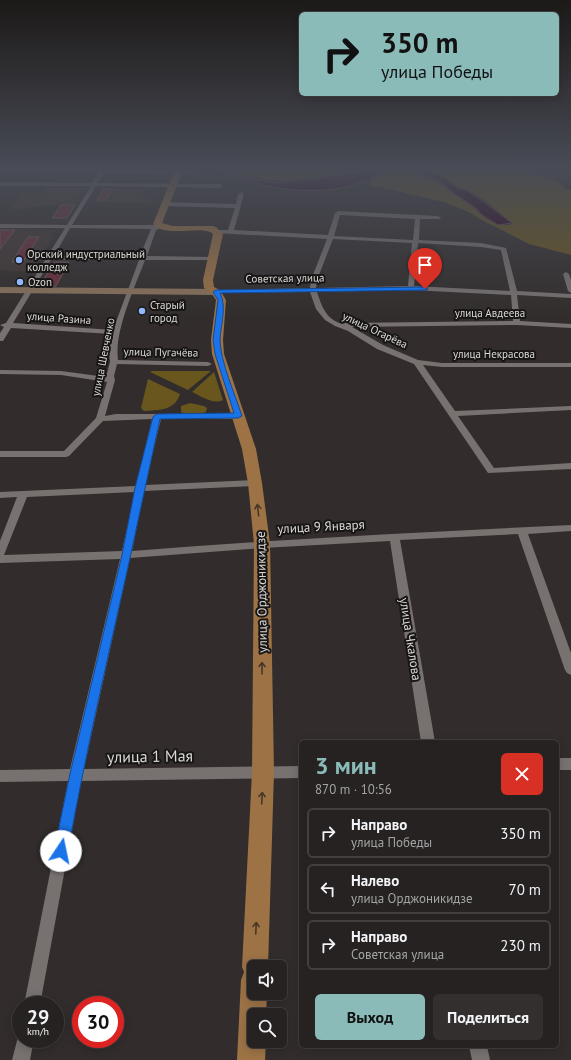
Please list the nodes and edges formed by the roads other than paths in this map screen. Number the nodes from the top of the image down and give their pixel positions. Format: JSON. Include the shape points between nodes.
{"nodes":[{"id":1,"x":73,"y":219,"type":"edge"},
{"id":2,"x":159,"y":219,"type":"edge"},
{"id":3,"x":229,"y":219,"type":"edge"},
{"id":4,"x":336,"y":219,"type":"edge"},
{"id":5,"x":418,"y":219,"type":"edge"},
{"id":6,"x":0,"y":226,"type":"edge"},
{"id":7,"x":160,"y":227,"type":"junction"},
{"id":8,"x":68,"y":228,"type":"junction"},
{"id":9,"x":223,"y":231,"type":"junction"},
{"id":10,"x":332,"y":237,"type":"junction"},
{"id":11,"x":415,"y":241,"type":"junction"},
{"id":12,"x":51,"y":258,"type":"junction"},
{"id":13,"x":144,"y":258,"type":"junction"},
{"id":14,"x":212,"y":258,"type":"junction"},
{"id":15,"x":566,"y":274,"type":"dead end"},
{"id":16,"x":410,"y":288,"type":"junction"},
{"id":17,"x":0,"y":290,"type":"edge"},
{"id":18,"x":30,"y":290,"type":"junction"},
{"id":19,"x":313,"y":290,"type":"junction"},
{"id":20,"x":130,"y":291,"type":"junction"},
{"id":21,"x":571,"y":291,"type":"edge"},
{"id":22,"x":216,"y":292,"type":"junction"},
{"id":23,"x":514,"y":294,"type":"junction"},
{"id":24,"x":571,"y":296,"type":"edge"},
{"id":25,"x":517,"y":323,"type":"junction"},
{"id":26,"x":8,"y":325,"type":"junction"},
{"id":27,"x":336,"y":325,"type":"junction"},
{"id":28,"x":0,"y":326,"type":"edge"},
{"id":29,"x":571,"y":326,"type":"edge"},
{"id":30,"x":116,"y":332,"type":"junction"},
{"id":31,"x":0,"y":339,"type":"edge"},
{"id":32,"x":114,"y":362,"type":"junction"},
{"id":33,"x":417,"y":362,"type":"junction"},
{"id":34,"x":208,"y":364,"type":"dead end"},
{"id":35,"x":571,"y":365,"type":"edge"},
{"id":36,"x":0,"y":372,"type":"edge"},
{"id":37,"x":111,"y":380,"type":"junction"},
{"id":38,"x":571,"y":408,"type":"edge"},
{"id":39,"x":452,"y":414,"type":"junction"},
{"id":40,"x":238,"y":416,"type":"junction"},
{"id":41,"x":157,"y":417,"type":"junction"},
{"id":42,"x":100,"y":419,"type":"junction"},
{"id":43,"x":0,"y":454,"type":"edge"},
{"id":44,"x":571,"y":466,"type":"edge"},
{"id":45,"x":255,"y":483,"type":"junction"},
{"id":46,"x":140,"y":488,"type":"junction"},
{"id":47,"x":23,"y":494,"type":"junction"},
{"id":48,"x":0,"y":495,"type":"edge"},
{"id":49,"x":571,"y":528,"type":"edge"},
{"id":50,"x":522,"y":530,"type":"junction"},
{"id":51,"x":394,"y":536,"type":"junction"},
{"id":52,"x":262,"y":544,"type":"junction"},
{"id":53,"x":0,"y":554,"type":"edge"},
{"id":54,"x":126,"y":555,"type":"junction"},
{"id":55,"x":0,"y":559,"type":"edge"},
{"id":56,"x":571,"y":670,"type":"edge"},
{"id":57,"x":428,"y":740,"type":"edge"},
{"id":58,"x":559,"y":764,"type":"edge"},
{"id":59,"x":571,"y":764,"type":"edge"},
{"id":60,"x":263,"y":772,"type":"junction"},
{"id":61,"x":299,"y":772,"type":"edge"},
{"id":62,"x":76,"y":774,"type":"junction"},
{"id":63,"x":0,"y":776,"type":"edge"},
{"id":64,"x":255,"y":960,"type":"edge"},
{"id":65,"x":34,"y":996,"type":"edge"},
{"id":66,"x":253,"y":1000,"type":"edge"},
{"id":67,"x":23,"y":1048,"type":"edge"},
{"id":68,"x":478,"y":1048,"type":"edge"},
{"id":69,"x":21,"y":1060,"type":"edge"},
{"id":70,"x":250,"y":1060,"type":"edge"},
{"id":71,"x":481,"y":1060,"type":"edge"}],
"edges":[{"from":1,"to":8,"type":"street"},
{"from":2,"to":7,"type":"main road","name":"улица Шевченко","via":[[157,224]]},
{"from":3,"to":9,"type":"street","name":"улица Орджоникидзе"},
{"from":4,"to":10,"type":"street"},
{"from":5,"to":11,"type":"street"},
{"from":6,"to":8,"type":"street"},
{"from":7,"to":8,"type":"street"},
{"from":7,"to":9,"type":"main road"},
{"from":7,"to":13,"type":"street","name":"улица Шевченко","via":[[154,229]]},
{"from":8,"to":12,"type":"street"},
{"from":9,"to":10,"type":"street"},
{"from":9,"to":14,"type":"main road","name":"улица Орджоникидзе","via":[[218,236]]},
{"from":10,"to":11,"type":"street"},
{"from":10,"to":19,"type":"street","via":[[314,280]]},
{"from":11,"to":16,"type":"street"},
{"from":11,"to":23,"type":"street","via":[[504,249]]},
{"from":12,"to":13,"type":"street"},
{"from":12,"to":18,"type":"street"},
{"from":13,"to":14,"type":"street"},
{"from":13,"to":20,"type":"street","name":"улица Шевченко"},
{"from":14,"to":22,"type":"main road","name":"улица Орджоникидзе","via":[[208,280],[209,288]]},
{"from":15,"to":21,"type":"street"},
{"from":16,"to":19,"type":"street","name":"Советская улица"},
{"from":16,"to":23,"type":"street","name":"Советская улица"},
{"from":17,"to":18,"type":"street","name":"Советская улица"},
{"from":18,"to":20,"type":"street","name":"Советская улица"},
{"from":18,"to":26,"type":"street"},
{"from":19,"to":22,"type":"street","name":"Советская улица"},
{"from":19,"to":27,"type":"street","name":"улица Огарёва","via":[[320,309],[327,319]]},
{"from":20,"to":22,"type":"street","name":"Советская улица"},
{"from":20,"to":30,"type":"street","name":"улица Шевченко"},
{"from":22,"to":40,"type":"main road","name":"улица Орджоникидзе","via":[[221,300],[218,354]]},
{"from":23,"to":24,"type":"street","name":"Советская улица"},
{"from":23,"to":25,"type":"street"},
{"from":25,"to":27,"type":"street","name":"улица Авдеева"},
{"from":25,"to":29,"type":"street","name":"улица Авдеева"},
{"from":26,"to":28,"type":"street","name":"улица Разина"},
{"from":26,"to":30,"type":"street","name":"улица Разина"},
{"from":26,"to":31,"type":"street"},
{"from":27,"to":33,"type":"street","name":"улица Огарёва","via":[[351,329],[380,346]]},
{"from":30,"to":32,"type":"street","name":"улица Шевченко","via":[[112,353]]},
{"from":32,"to":34,"type":"street","name":"улица Пугачёва"},
{"from":32,"to":37,"type":"street","name":"улица Шевченко"},
{"from":33,"to":35,"type":"street","name":"улица Некрасова","via":[[442,365]]},
{"from":33,"to":39,"type":"street","name":"улица Огарёва"},
{"from":36,"to":37,"type":"street","via":[[62,373]]},
{"from":37,"to":42,"type":"street","name":"улица Шевченко"},
{"from":38,"to":39,"type":"street"},
{"from":39,"to":44,"type":"street","name":"улица Огарёва","via":[[491,471]]},
{"from":40,"to":41,"type":"street"},
{"from":40,"to":45,"type":"main road","name":"улица Орджоникидзе","via":[[249,449]]},
{"from":41,"to":42,"type":"street"},
{"from":41,"to":46,"type":"street"},
{"from":42,"to":43,"type":"street","name":"улица Шевченко","via":[[66,454]]},
{"from":45,"to":46,"type":"street"},
{"from":52,"to":45,"type":"main road","name":"улица Орджоникидзе","one_way":true},
{"from":46,"to":47,"type":"street"},
{"from":46,"to":54,"type":"street"},
{"from":47,"to":48,"type":"street"},
{"from":47,"to":53,"type":"street"},
{"from":49,"to":50,"type":"street","name":"улица 9 Января"},
{"from":50,"to":51,"type":"street","name":"улица 9 Января"},
{"from":50,"to":56,"type":"street"},
{"from":51,"to":52,"type":"street","name":"улица 9 Января"},
{"from":51,"to":57,"type":"street","name":"улица Чкалова"},
{"from":52,"to":54,"type":"street","name":"улица 9 Января"},
{"from":60,"to":52,"type":"main road","name":"улица Орджоникидзе","one_way":true},
{"from":54,"to":55,"type":"street","name":"улица 9 Января"},
{"from":54,"to":62,"type":"street"},
{"from":58,"to":59,"type":"street"},
{"from":60,"to":61,"type":"street","name":"улица 1 Мая"},
{"from":60,"to":62,"type":"street","name":"улица 1 Мая"},
{"from":64,"to":60,"type":"main road","name":"улица Орджоникидзе","one_way":true},
{"from":62,"to":63,"type":"street","name":"улица 1 Мая"},
{"from":62,"to":65,"type":"street"},
{"from":66,"to":70,"type":"main road"},
{"from":67,"to":69,"type":"street"},
{"from":68,"to":71,"type":"street"}]}
